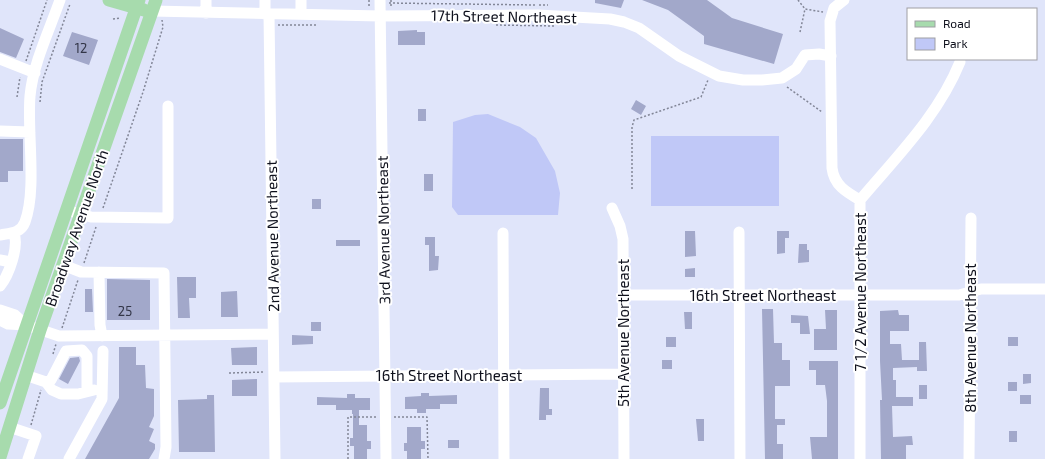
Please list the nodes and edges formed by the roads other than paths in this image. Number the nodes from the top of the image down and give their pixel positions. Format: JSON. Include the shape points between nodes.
{"nodes":[{"id":1,"x":109,"y":0,"type":"edge"},
{"id":2,"x":206,"y":0,"type":"edge"},
{"id":3,"x":265,"y":0,"type":"edge"},
{"id":4,"x":301,"y":0,"type":"edge"},
{"id":5,"x":844,"y":0,"type":"edge"},
{"id":6,"x":373,"y":1,"type":"edge"},
{"id":7,"x":65,"y":2,"type":"edge"},
{"id":8,"x":137,"y":4,"type":"edge"},
{"id":9,"x":154,"y":6,"type":"edge"},
{"id":10,"x":206,"y":13,"type":"junction"},
{"id":11,"x":267,"y":14,"type":"junction"},
{"id":12,"x":301,"y":14,"type":"junction"},
{"id":13,"x":380,"y":16,"type":"junction"},
{"id":14,"x":831,"y":56,"type":"junction"},
{"id":15,"x":0,"y":59,"type":"edge"},
{"id":16,"x":960,"y":62,"type":"dead end"},
{"id":17,"x":34,"y":73,"type":"junction"},
{"id":18,"x":168,"y":106,"type":"dead end"},
{"id":19,"x":0,"y":131,"type":"edge"},
{"id":20,"x":30,"y":132,"type":"junction"},
{"id":21,"x":860,"y":200,"type":"junction"},
{"id":22,"x":612,"y":208,"type":"dead end"},
{"id":23,"x":66,"y":210,"type":"junction"},
{"id":24,"x":80,"y":215,"type":"junction"},
{"id":25,"x":971,"y":218,"type":"dead end"},
{"id":26,"x":739,"y":232,"type":"dead end"},
{"id":27,"x":14,"y":233,"type":"junction"},
{"id":28,"x":503,"y":233,"type":"dead end"},
{"id":29,"x":0,"y":235,"type":"edge"},
{"id":30,"x":6,"y":261,"type":"edge"},
{"id":31,"x":63,"y":265,"type":"junction"},
{"id":32,"x":0,"y":266,"type":"edge"},
{"id":33,"x":99,"y":272,"type":"junction"},
{"id":34,"x":1,"y":285,"type":"edge"},
{"id":35,"x":1045,"y":289,"type":"edge"},
{"id":36,"x":971,"y":292,"type":"junction"},
{"id":37,"x":624,"y":295,"type":"junction"},
{"id":38,"x":739,"y":295,"type":"junction"},
{"id":39,"x":859,"y":296,"type":"junction"},
{"id":40,"x":0,"y":310,"type":"edge"},
{"id":41,"x":0,"y":320,"type":"edge"},
{"id":42,"x":26,"y":325,"type":"junction"},
{"id":43,"x":40,"y":330,"type":"junction"},
{"id":44,"x":273,"y":334,"type":"junction"},
{"id":45,"x":165,"y":335,"type":"junction"},
{"id":46,"x":102,"y":336,"type":"junction"},
{"id":47,"x":103,"y":350,"type":"dead end"},
{"id":48,"x":504,"y":374,"type":"junction"},
{"id":49,"x":624,"y":374,"type":"junction"},
{"id":50,"x":25,"y":375,"type":"junction"},
{"id":51,"x":269,"y":375,"type":"junction"},
{"id":52,"x":385,"y":375,"type":"junction"},
{"id":53,"x":45,"y":381,"type":"junction"},
{"id":54,"x":103,"y":387,"type":"junction"},
{"id":55,"x":87,"y":391,"type":"junction"},
{"id":56,"x":0,"y":403,"type":"edge"},
{"id":57,"x":9,"y":427,"type":"junction"},
{"id":58,"x":0,"y":457,"type":"edge"},
{"id":59,"x":28,"y":459,"type":"edge"},
{"id":60,"x":69,"y":459,"type":"edge"},
{"id":61,"x":164,"y":459,"type":"edge"},
{"id":62,"x":275,"y":459,"type":"edge"},
{"id":63,"x":386,"y":459,"type":"edge"},
{"id":64,"x":504,"y":459,"type":"edge"},
{"id":65,"x":624,"y":459,"type":"edge"},
{"id":66,"x":740,"y":459,"type":"edge"},
{"id":67,"x":860,"y":459,"type":"edge"},
{"id":68,"x":969,"y":459,"type":"edge"}],
"edges":[{"from":1,"to":8,"type":"main road"},
{"from":2,"to":10,"type":"street"},
{"from":3,"to":11,"type":"street","name":"2nd Avenue Northeast"},
{"from":4,"to":12,"type":"street"},
{"from":5,"to":14,"type":"street","name":"7 1/2 Avenue Northeast","via":[[831,14]]},
{"from":6,"to":13,"type":"street","name":"3rd Avenue Northeast"},
{"from":7,"to":17,"type":"street"},
{"from":8,"to":9,"type":"main road"},
{"from":8,"to":23,"type":"main road","name":"Broadway Avenue North"},
{"from":9,"to":10,"type":"street","name":"17th Street Northeast"},
{"from":9,"to":24,"type":"main road","name":"Broadway Avenue North"},
{"from":10,"to":11,"type":"street","name":"17th Street Northeast"},
{"from":11,"to":12,"type":"street","name":"17th Street Northeast"},
{"from":11,"to":44,"type":"street","name":"2nd Avenue Northeast"},
{"from":12,"to":13,"type":"street","name":"17th Street Northeast"},
{"from":13,"to":14,"type":"street","name":"17th Street Northeast","via":[[538,15],[610,19],[639,28],[679,56],[710,72],[743,80],[782,78],[796,69],[805,55]]},
{"from":13,"to":52,"type":"street","name":"3rd Avenue Northeast"},
{"from":14,"to":21,"type":"street","name":"7 1/2 Avenue Northeast","via":[[833,174],[844,190]]},
{"from":15,"to":17,"type":"street"},
{"from":16,"to":21,"type":"street","via":[[936,110]]},
{"from":17,"to":20,"type":"street","via":[[30,96]]},
{"from":18,"to":24,"type":"street","via":[[168,218]]},
{"from":19,"to":20,"type":"street"},
{"from":20,"to":27,"type":"street","via":[[28,209],[21,229]]},
{"from":21,"to":39,"type":"street","name":"7 1/2 Avenue Northeast"},
{"from":22,"to":37,"type":"street","name":"5th Avenue Northeast","via":[[622,232]]},
{"from":23,"to":24,"type":"street"},
{"from":23,"to":42,"type":"main road","name":"Broadway Avenue North"},
{"from":24,"to":31,"type":"main road","name":"Broadway Avenue North"},
{"from":25,"to":36,"type":"street","name":"8th Avenue Northeast"},
{"from":26,"to":38,"type":"street"},
{"from":27,"to":29,"type":"street"},
{"from":27,"to":30,"type":"street","via":[[16,246]]},
{"from":28,"to":48,"type":"street"},
{"from":30,"to":34,"type":"street","via":[[5,280]]},
{"from":31,"to":33,"type":"street","via":[[81,272]]},
{"from":31,"to":43,"type":"main road","name":"Broadway Avenue North"},
{"from":32,"to":34,"type":"street","via":[[3,278]]},
{"from":33,"to":45,"type":"street","via":[[164,273]]},
{"from":33,"to":46,"type":"street"},
{"from":35,"to":36,"type":"street","name":"16th Street Northeast"},
{"from":36,"to":39,"type":"street","name":"16th Street Northeast","via":[[959,295]]},
{"from":36,"to":68,"type":"street","name":"8th Avenue Northeast"},
{"from":37,"to":38,"type":"street","name":"16th Street Northeast"},
{"from":37,"to":49,"type":"street","name":"5th Avenue Northeast"},
{"from":38,"to":39,"type":"street","name":"16th Street Northeast"},
{"from":38,"to":66,"type":"street"},
{"from":39,"to":67,"type":"street","name":"7 1/2 Avenue Northeast"},
{"from":40,"to":42,"type":"street","via":[[15,316]]},
{"from":41,"to":42,"type":"street","via":[[8,324]]},
{"from":42,"to":43,"type":"street"},
{"from":42,"to":56,"type":"main road","name":"Broadway Avenue North"},
{"from":43,"to":46,"type":"street","via":[[59,336]]},
{"from":43,"to":50,"type":"main road","name":"Broadway Avenue North"},
{"from":44,"to":45,"type":"street"},
{"from":44,"to":51,"type":"street","name":"2nd Avenue Northeast"},
{"from":45,"to":46,"type":"street"},
{"from":45,"to":61,"type":"street"},
{"from":47,"to":54,"type":"street"},
{"from":48,"to":49,"type":"street","name":"16th Street Northeast"},
{"from":48,"to":52,"type":"street","name":"16th Street Northeast"},
{"from":48,"to":64,"type":"street"},
{"from":49,"to":65,"type":"street","name":"5th Avenue Northeast"},
{"from":50,"to":53,"type":"street"},
{"from":50,"to":57,"type":"main road","name":"Broadway Avenue North"},
{"from":51,"to":52,"type":"street","name":"16th Street Northeast"},
{"from":51,"to":62,"type":"street","name":"2nd Avenue Northeast"},
{"from":52,"to":63,"type":"street","name":"3rd Avenue Northeast"},
{"from":53,"to":55,"type":"street","via":[[52,390],[61,394]]},
{"from":53,"to":55,"type":"street","via":[[51,380],[66,351],[82,350],[87,356]]},
{"from":54,"to":55,"type":"street"},
{"from":54,"to":60,"type":"street","via":[[102,399]]},
{"from":57,"to":58,"type":"main road","name":"Broadway Avenue North"},
{"from":57,"to":59,"type":"street","via":[[36,436]]}]}
